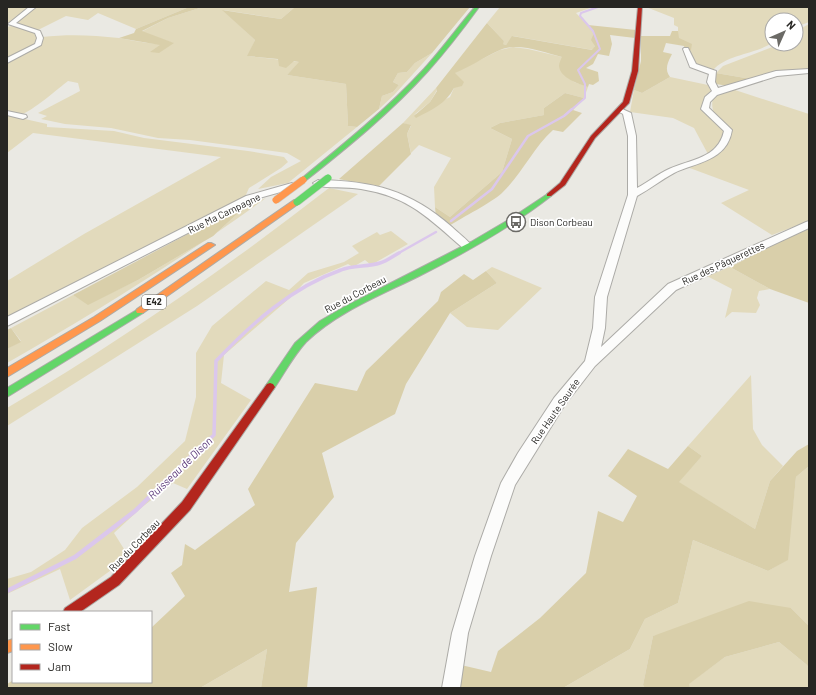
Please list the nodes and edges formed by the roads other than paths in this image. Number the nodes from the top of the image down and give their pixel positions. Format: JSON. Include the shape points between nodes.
{"nodes":[{"id":1,"x":33,"y":7,"type":"edge"},
{"id":2,"x":478,"y":7,"type":"edge"},
{"id":3,"x":640,"y":10,"type":"edge"},
{"id":4,"x":686,"y":49,"type":"dead end"},
{"id":5,"x":7,"y":61,"type":"edge"},
{"id":6,"x":809,"y":71,"type":"edge"},
{"id":7,"x":717,"y":92,"type":"junction"},
{"id":8,"x":620,"y":110,"type":"junction"},
{"id":9,"x":7,"y":113,"type":"edge"},
{"id":10,"x":23,"y":117,"type":"dead end"},
{"id":11,"x":330,"y":176,"type":"dead end"},
{"id":12,"x":633,"y":195,"type":"junction"},
{"id":13,"x":273,"y":202,"type":"dead end"},
{"id":14,"x":809,"y":224,"type":"edge"},
{"id":15,"x":217,"y":241,"type":"dead end"},
{"id":16,"x":467,"y":246,"type":"junction"},
{"id":17,"x":7,"y":322,"type":"edge"},
{"id":18,"x":591,"y":363,"type":"junction"},
{"id":19,"x":7,"y":373,"type":"edge"},
{"id":20,"x":7,"y":393,"type":"edge"},
{"id":21,"x":70,"y":611,"type":"edge"},
{"id":22,"x":450,"y":688,"type":"edge"}],
"edges":[{"from":1,"to":5,"type":"street","via":[[11,24],[38,32],[38,45]]},
{"from":2,"to":13,"type":"main road","bridge":true,"via":[[446,48],[401,95],[350,142]]},
{"from":3,"to":8,"type":"main road","name":"Rue du Corbeau","via":[[635,71],[626,103]]},
{"from":4,"to":7,"type":"street","via":[[693,65],[713,73],[711,82]]},
{"from":6,"to":7,"type":"street","via":[[782,71]]},
{"from":7,"to":12,"type":"street","via":[[705,104],[708,113],[728,130],[727,138],[719,149],[703,160],[674,170]]},
{"from":8,"to":12,"type":"street","name":"Rue Haute Saurée","via":[[626,113],[632,136]]},
{"from":8,"to":16,"type":"main road","name":"Rue du Corbeau","via":[[593,137],[573,171],[554,192]]},
{"from":9,"to":10,"type":"street"},
{"from":11,"to":20,"type":"main road","number":"E42","bridge":true,"via":[[243,242],[168,293]]},
{"from":12,"to":18,"type":"street","name":"Rue Haute Saurée","via":[[601,297]]},
{"from":14,"to":18,"type":"street","name":"Rue des Pâquerettes","via":[[672,287]]},
{"from":15,"to":19,"type":"main road","number":"E42","via":[[97,319]]},
{"from":16,"to":17,"type":"street","name":"Rue Ma Campagne","via":[[421,208],[394,195],[371,187],[310,183],[280,188],[249,198]]},
{"from":16,"to":21,"type":"main road","name":"Rue du Corbeau","via":[[342,312],[303,340],[186,506],[115,581]]},
{"from":18,"to":22,"type":"street","name":"Rue Haute Saurée","via":[[558,402],[508,483],[460,632]]}]}
